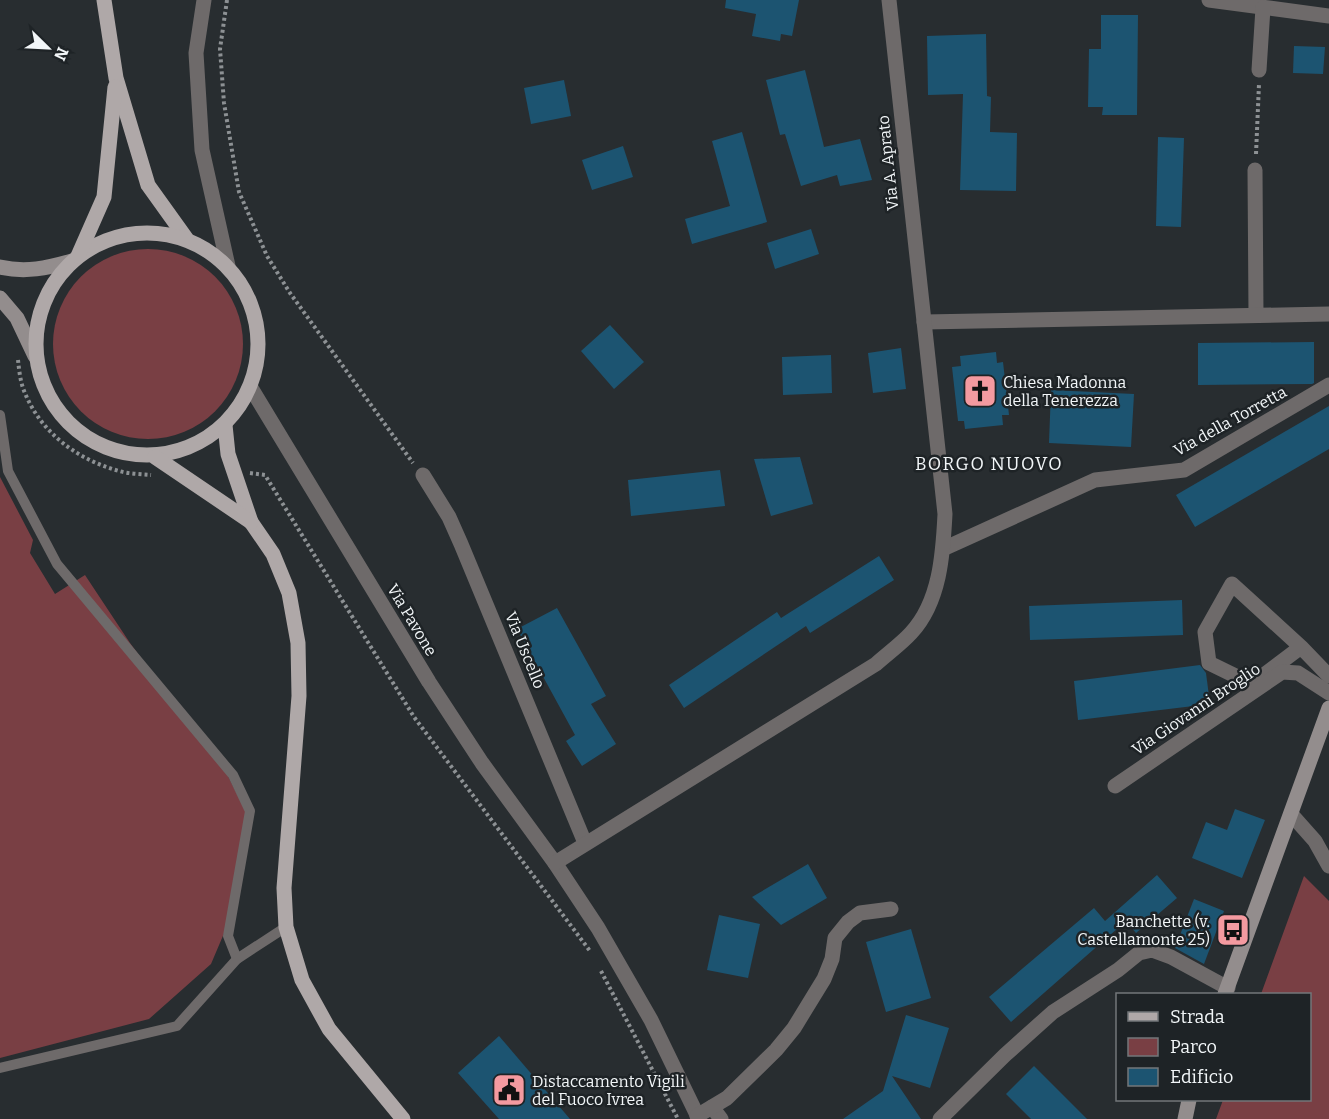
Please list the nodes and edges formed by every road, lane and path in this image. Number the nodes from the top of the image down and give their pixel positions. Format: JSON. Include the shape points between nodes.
{"nodes":[{"id":1,"x":104,"y":0,"type":"edge"},
{"id":2,"x":204,"y":0,"type":"edge"},
{"id":3,"x":227,"y":0,"type":"edge"},
{"id":4,"x":889,"y":0,"type":"edge"},
{"id":5,"x":1209,"y":0,"type":"edge"},
{"id":6,"x":1263,"y":8,"type":"junction"},
{"id":7,"x":1329,"y":16,"type":"edge"},
{"id":8,"x":1259,"y":70,"type":"joint"},
{"id":9,"x":116,"y":78,"type":"junction"},
{"id":10,"x":1255,"y":170,"type":"joint"},
{"id":11,"x":186,"y":238,"type":"junction"},
{"id":12,"x":75,"y":258,"type":"junction"},
{"id":13,"x":228,"y":266,"type":"junction"},
{"id":14,"x":0,"y":267,"type":"edge"},
{"id":15,"x":0,"y":298,"type":"edge"},
{"id":16,"x":1256,"y":314,"type":"junction"},
{"id":17,"x":1329,"y":314,"type":"edge"},
{"id":18,"x":924,"y":322,"type":"junction"},
{"id":19,"x":35,"y":356,"type":"junction"},
{"id":20,"x":17,"y":357,"type":"dead end"},
{"id":21,"x":1329,"y":385,"type":"edge"},
{"id":22,"x":251,"y":388,"type":"junction"},
{"id":23,"x":0,"y":415,"type":"edge"},
{"id":24,"x":225,"y":425,"type":"junction"},
{"id":25,"x":155,"y":457,"type":"junction"},
{"id":26,"x":154,"y":475,"type":"dead end"},
{"id":27,"x":423,"y":475,"type":"joint"},
{"id":28,"x":237,"y":481,"type":"junction"},
{"id":29,"x":251,"y":522,"type":"junction"},
{"id":30,"x":943,"y":549,"type":"junction"},
{"id":31,"x":1301,"y":647,"type":"junction"},
{"id":32,"x":1329,"y":676,"type":"edge"},
{"id":33,"x":1329,"y":693,"type":"edge"},
{"id":34,"x":1329,"y":708,"type":"edge"},
{"id":35,"x":1115,"y":786,"type":"dead end"},
{"id":36,"x":1291,"y":814,"type":"junction"},
{"id":37,"x":585,"y":843,"type":"junction"},
{"id":38,"x":555,"y":863,"type":"junction"},
{"id":39,"x":1329,"y":866,"type":"edge"},
{"id":40,"x":891,"y":909,"type":"dead end"},
{"id":41,"x":286,"y":927,"type":"junction"},
{"id":42,"x":593,"y":955,"type":"dead end"},
{"id":43,"x":237,"y":959,"type":"junction"},
{"id":44,"x":598,"y":965,"type":"dead end"},
{"id":45,"x":1227,"y":991,"type":"edge"},
{"id":46,"x":0,"y":1068,"type":"edge"},
{"id":47,"x":1189,"y":1101,"type":"edge"},
{"id":48,"x":717,"y":1113,"type":"edge"},
{"id":49,"x":698,"y":1117,"type":"edge"},
{"id":50,"x":403,"y":1119,"type":"edge"},
{"id":51,"x":678,"y":1119,"type":"edge"},
{"id":52,"x":940,"y":1119,"type":"edge"},
{"id":53,"x":1185,"y":1119,"type":"edge"}],
"edges":[{"from":1,"to":9,"type":"main road"},
{"from":2,"to":13,"type":"street","via":[[196,53],[202,150]]},
{"from":3,"to":27,"type":"path","via":[[220,49],[224,103],[239,192],[267,256],[290,293]]},
{"from":4,"to":18,"type":"street","name":"Via A. Aprato"},
{"from":5,"to":6,"type":"street"},
{"from":6,"to":7,"type":"street"},
{"from":6,"to":8,"type":"street"},
{"from":8,"to":10,"type":"path"},
{"from":9,"to":11,"type":"main road","via":[[148,185]]},
{"from":9,"to":12,"type":"main road","via":[[104,197]]},
{"from":10,"to":16,"type":"street"},
{"from":11,"to":12,"type":"main road","via":[[144,231],[109,238]]},
{"from":11,"to":13,"type":"main road"},
{"from":12,"to":14,"type":"main road","via":[[35,270]]},
{"from":12,"to":19,"type":"main road","via":[[50,287],[37,323]]},
{"from":13,"to":22,"type":"main road","via":[[247,293],[259,337]]},
{"from":15,"to":19,"type":"main road","via":[[17,318]]},
{"from":16,"to":17,"type":"street"},
{"from":16,"to":18,"type":"street"},
{"from":18,"to":30,"type":"street","name":"Via A. Aprato","via":[[945,514]]},
{"from":19,"to":25,"type":"main road","via":[[47,395],[68,424],[103,448]]},
{"from":20,"to":26,"type":"path","via":[[22,386],[34,412],[51,434],[88,460],[120,471]]},
{"from":21,"to":30,"type":"street","name":"Via della Torretta","via":[[1184,470],[1095,480]]},
{"from":22,"to":24,"type":"main road"},
{"from":22,"to":38,"type":"street","name":"Via Pavone","via":[[429,682]]},
{"from":23,"to":43,"type":"lane","via":[[8,471],[57,564],[233,775],[250,811],[228,936]]},
{"from":24,"to":25,"type":"main road","via":[[195,446]]},
{"from":24,"to":28,"type":"main road","via":[[228,454]]},
{"from":25,"to":29,"type":"main road"},
{"from":27,"to":37,"type":"street","name":"Via Uscello","via":[[461,544]]},
{"from":28,"to":29,"type":"main road"},
{"from":28,"to":42,"type":"path","via":[[249,473],[265,475],[414,717]]},
{"from":29,"to":41,"type":"main road","via":[[273,554],[289,593],[298,643],[299,696],[284,888]]},
{"from":30,"to":37,"type":"street","via":[[931,604],[912,632],[876,664]]},
{"from":31,"to":31,"type":"street","via":[[1232,584],[1205,632],[1209,663],[1252,684]]},
{"from":31,"to":32,"type":"street"},
{"from":33,"to":35,"type":"street","name":"Via Giovanni Broglio","via":[[1298,673],[1282,672]]},
{"from":34,"to":36,"type":"main road"},
{"from":36,"to":39,"type":"street","via":[[1315,841]]},
{"from":36,"to":45,"type":"main road"},
{"from":37,"to":38,"type":"street"},
{"from":38,"to":49,"type":"street","name":"Via Pavone","via":[[651,1020]]},
{"from":40,"to":48,"type":"street","via":[[860,914],[848,921],[835,938],[824,980],[794,1028]]},
{"from":41,"to":43,"type":"lane"},
{"from":41,"to":50,"type":"main road","via":[[302,980],[329,1029]]},
{"from":43,"to":46,"type":"lane","via":[[177,1026]]},
{"from":44,"to":51,"type":"path"},
{"from":45,"to":52,"type":"street","via":[[1161,953],[1152,950],[1139,954],[1053,1012]]},
{"from":47,"to":53,"type":"main road"},
{"from":48,"to":49,"type":"street"}]}
